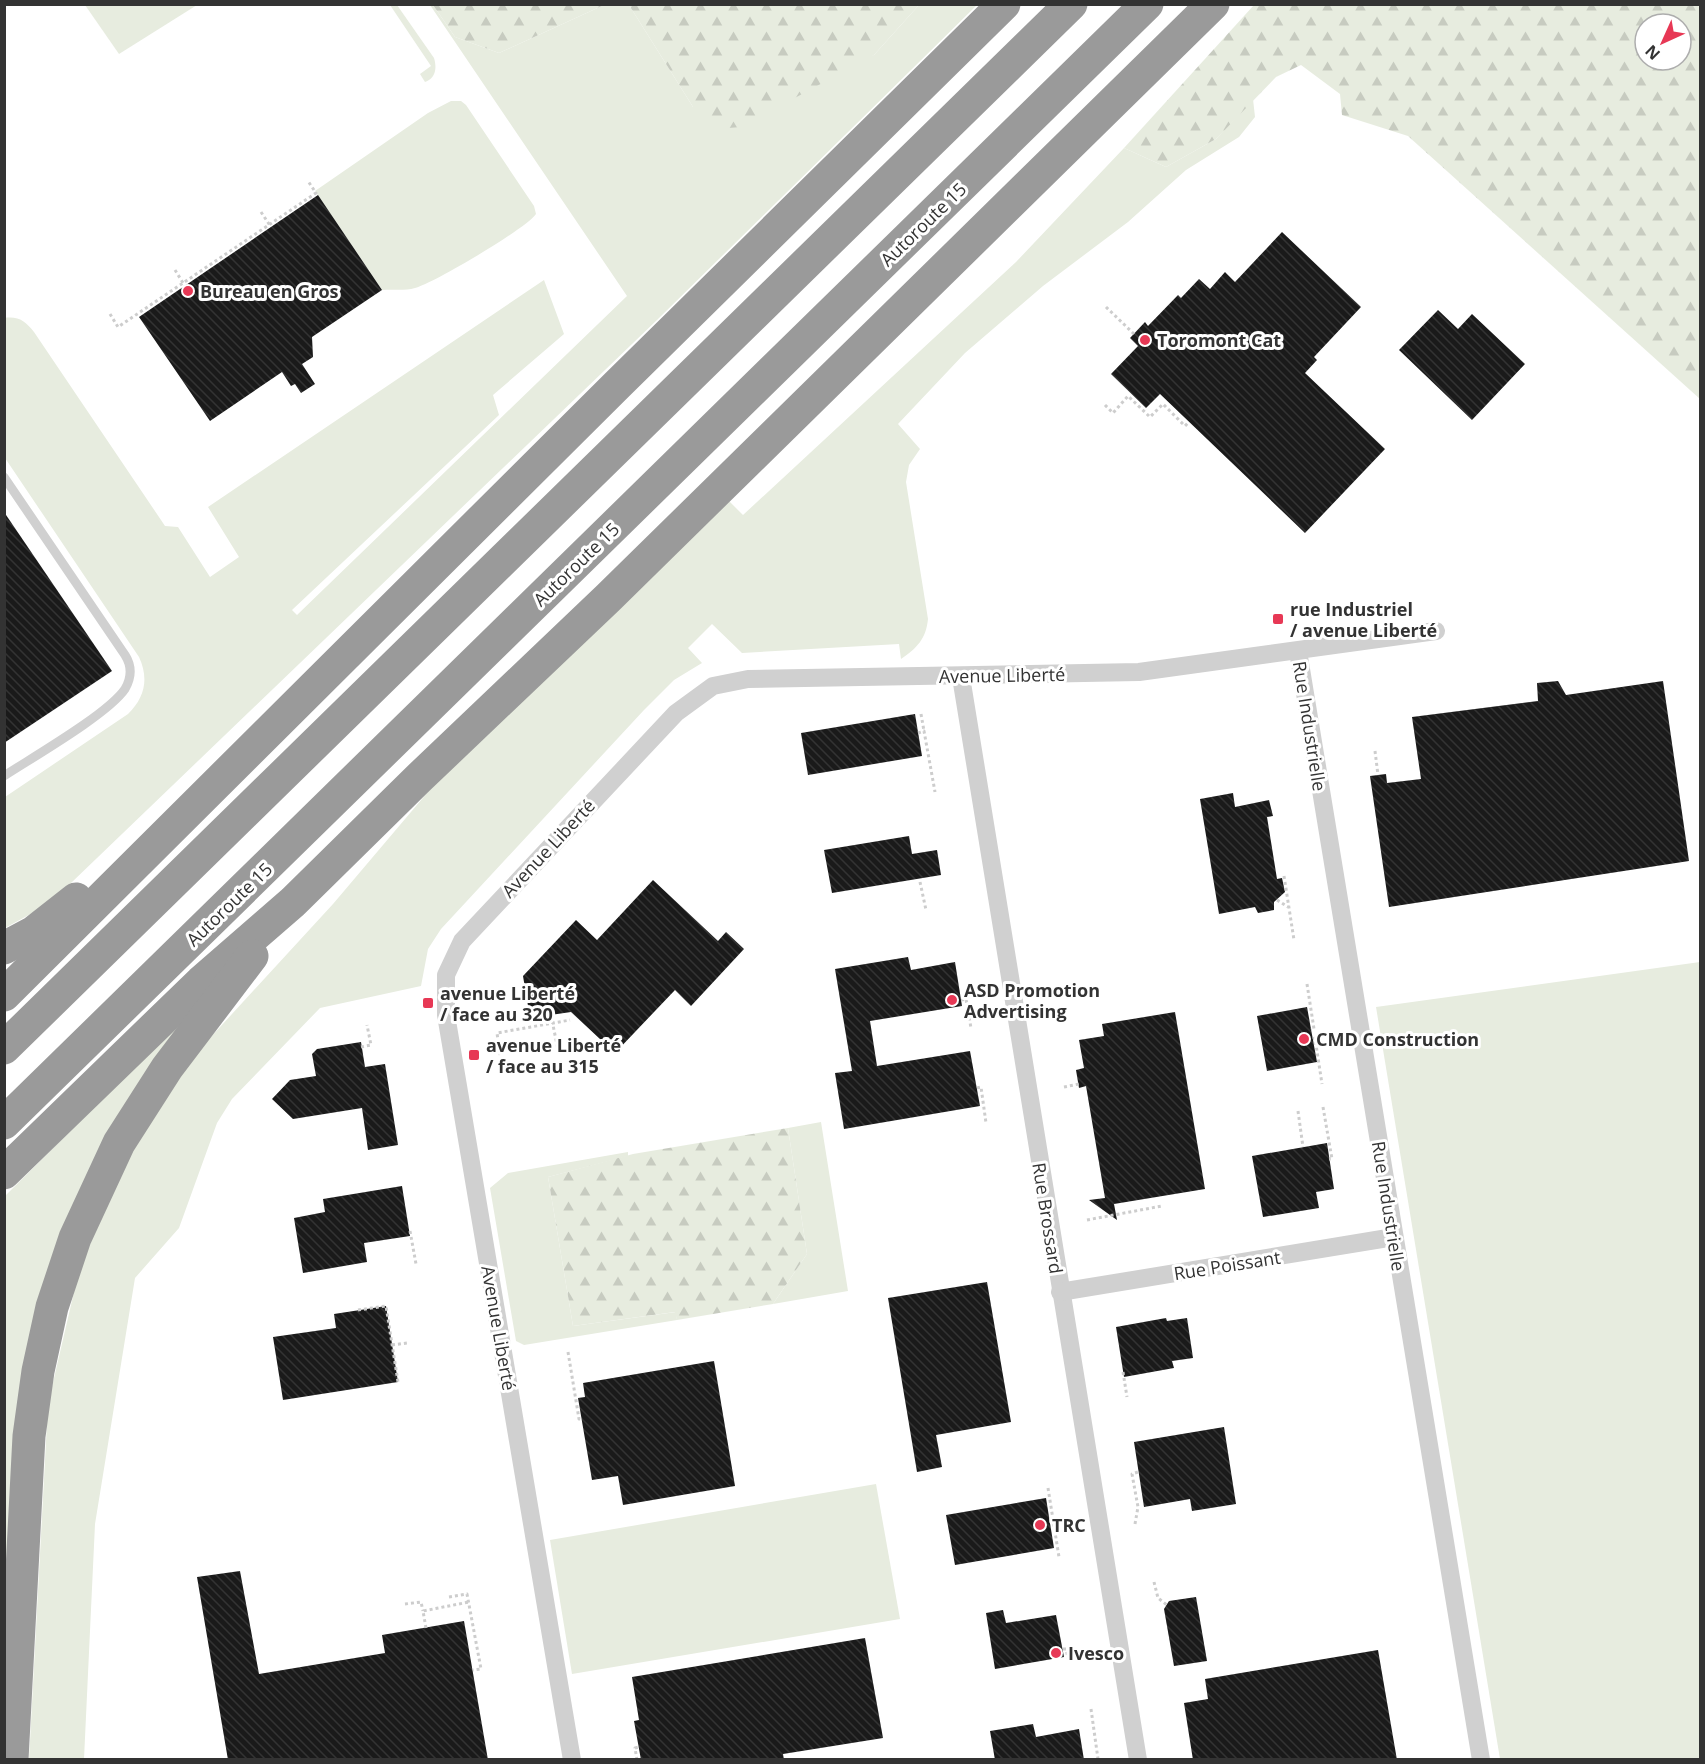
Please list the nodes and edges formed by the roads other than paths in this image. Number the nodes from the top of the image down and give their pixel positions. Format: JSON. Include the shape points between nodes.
{"nodes":[{"id":1,"x":1004,"y":4,"type":"edge"},
{"id":2,"x":1071,"y":4,"type":"edge"},
{"id":3,"x":1147,"y":4,"type":"edge"},
{"id":4,"x":1214,"y":4,"type":"edge"},
{"id":5,"x":4,"y":477,"type":"edge"},
{"id":6,"x":1436,"y":631,"type":"dead end"},
{"id":7,"x":369,"y":634,"type":"junction"},
{"id":8,"x":1298,"y":651,"type":"junction"},
{"id":9,"x":961,"y":676,"type":"junction"},
{"id":10,"x":4,"y":776,"type":"edge"},
{"id":11,"x":293,"y":902,"type":"junction"},
{"id":12,"x":4,"y":948,"type":"edge"},
{"id":13,"x":4,"y":995,"type":"edge"},
{"id":14,"x":4,"y":1048,"type":"edge"},
{"id":15,"x":4,"y":1123,"type":"edge"},
{"id":16,"x":4,"y":1173,"type":"edge"},
{"id":17,"x":1394,"y":1237,"type":"junction"},
{"id":18,"x":1060,"y":1292,"type":"junction"},
{"id":19,"x":12,"y":1760,"type":"edge"},
{"id":20,"x":572,"y":1760,"type":"edge"},
{"id":21,"x":1137,"y":1760,"type":"edge"},
{"id":22,"x":1481,"y":1760,"type":"edge"}],
"edges":[{"from":1,"to":7,"type":"highway"},
{"from":2,"to":14,"type":"highway"},
{"from":3,"to":15,"type":"highway","name":"Autoroute 15"},
{"from":4,"to":11,"type":"highway","via":[[636,572]]},
{"from":5,"to":10,"type":"lane","via":[[131,669],[126,687],[111,704]]},
{"from":6,"to":8,"type":"street","name":"Avenue Liberté"},
{"from":7,"to":12,"type":"highway","via":[[81,895]]},
{"from":7,"to":13,"type":"highway"},
{"from":8,"to":9,"type":"street","name":"Avenue Liberté","via":[[1148,672]]},
{"from":8,"to":17,"type":"street","name":"Rue Industrielle"},
{"from":9,"to":18,"type":"street","name":"Rue Brossard"},
{"from":9,"to":20,"type":"street","name":"Avenue Liberté","via":[[748,679],[720,684],[699,694],[676,713],[472,928],[449,964],[446,1015]]},
{"from":11,"to":16,"type":"highway","via":[[201,982]]},
{"from":11,"to":19,"type":"highway","via":[[142,1105],[94,1193],[58,1285],[39,1363],[29,1436]]},
{"from":17,"to":18,"type":"street","name":"Rue Poissant"},
{"from":17,"to":22,"type":"street","name":"Rue Industrielle"},
{"from":18,"to":21,"type":"street","name":"Rue Brossard"}]}
